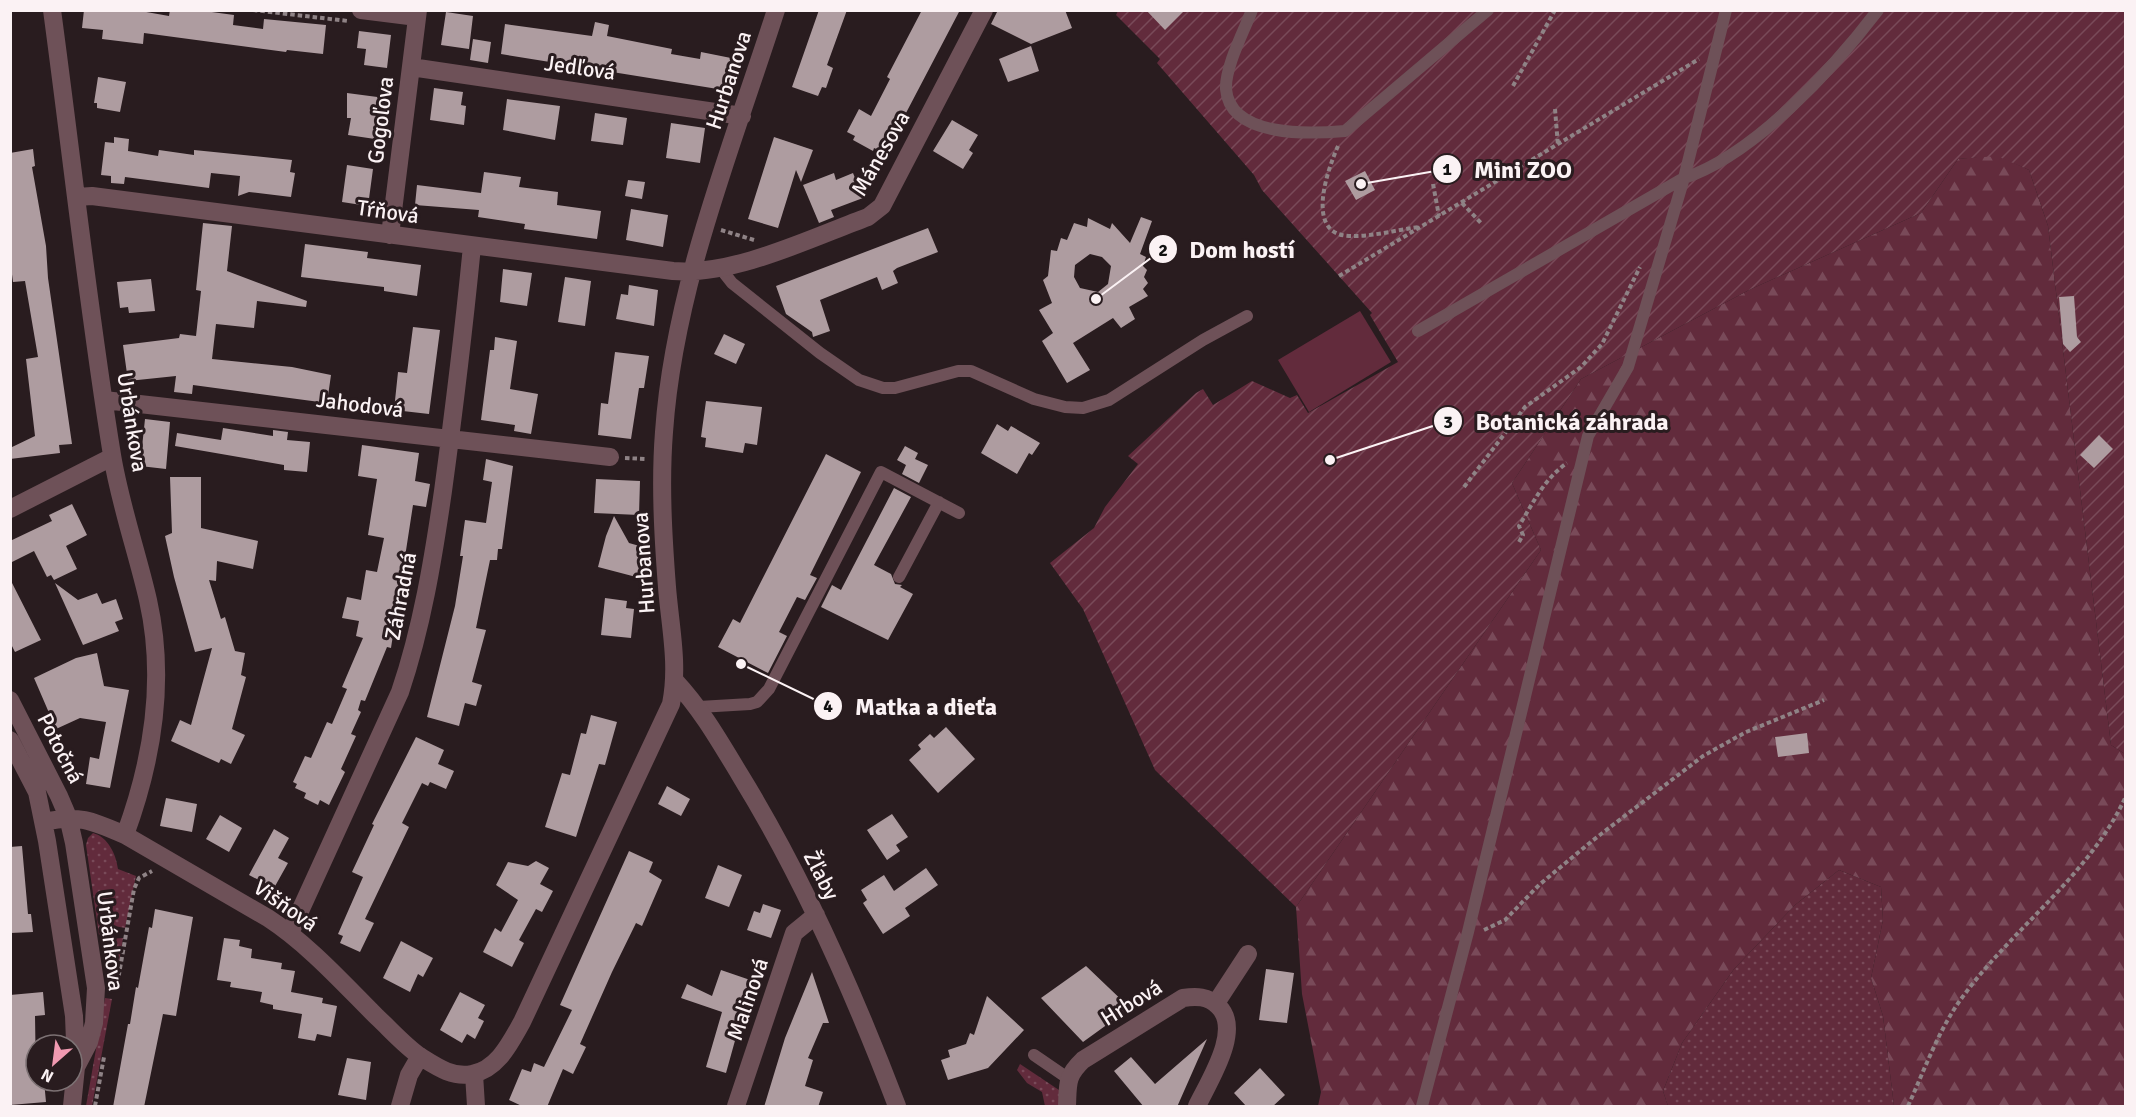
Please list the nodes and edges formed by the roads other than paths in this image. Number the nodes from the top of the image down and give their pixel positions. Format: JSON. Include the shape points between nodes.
{"nodes":[{"id":1,"x":52,"y":10,"type":"edge"},
{"id":2,"x":776,"y":10,"type":"edge"},
{"id":3,"x":984,"y":10,"type":"edge"},
{"id":4,"x":1252,"y":10,"type":"edge"},
{"id":5,"x":1488,"y":10,"type":"edge"},
{"id":6,"x":1726,"y":10,"type":"edge"},
{"id":7,"x":1878,"y":10,"type":"edge"},
{"id":8,"x":417,"y":14,"type":"edge"},
{"id":9,"x":359,"y":17,"type":"edge"},
{"id":10,"x":411,"y":67,"type":"junction"},
{"id":11,"x":742,"y":116,"type":"junction"},
{"id":12,"x":1683,"y":182,"type":"junction"},
{"id":13,"x":77,"y":197,"type":"junction"},
{"id":14,"x":390,"y":235,"type":"junction"},
{"id":15,"x":472,"y":246,"type":"junction"},
{"id":16,"x":721,"y":269,"type":"junction"},
{"id":17,"x":692,"y":272,"type":"junction"},
{"id":18,"x":1247,"y":316,"type":"dead end"},
{"id":19,"x":1418,"y":330,"type":"dead end"},
{"id":20,"x":104,"y":400,"type":"junction"},
{"id":21,"x":450,"y":439,"type":"junction"},
{"id":22,"x":112,"y":457,"type":"junction"},
{"id":23,"x":610,"y":457,"type":"dead end"},
{"id":24,"x":939,"y":502,"type":"junction"},
{"id":25,"x":10,"y":509,"type":"edge"},
{"id":26,"x":959,"y":513,"type":"dead end"},
{"id":27,"x":899,"y":577,"type":"dead end"},
{"id":28,"x":675,"y":681,"type":"junction"},
{"id":29,"x":10,"y":700,"type":"edge"},
{"id":30,"x":699,"y":707,"type":"junction"},
{"id":31,"x":10,"y":740,"type":"edge"},
{"id":32,"x":68,"y":817,"type":"junction"},
{"id":33,"x":44,"y":822,"type":"junction"},
{"id":34,"x":125,"y":835,"type":"junction"},
{"id":35,"x":816,"y":915,"type":"junction"},
{"id":36,"x":290,"y":933,"type":"junction"},
{"id":37,"x":1248,"y":954,"type":"dead end"},
{"id":38,"x":1216,"y":1003,"type":"junction"},
{"id":39,"x":75,"y":1033,"type":"edge"},
{"id":40,"x":84,"y":1052,"type":"edge"},
{"id":41,"x":1034,"y":1055,"type":"dead end"},
{"id":42,"x":420,"y":1056,"type":"junction"},
{"id":43,"x":474,"y":1074,"type":"junction"},
{"id":44,"x":1068,"y":1079,"type":"junction"},
{"id":45,"x":400,"y":1107,"type":"edge"},
{"id":46,"x":476,"y":1107,"type":"edge"},
{"id":47,"x":736,"y":1107,"type":"edge"},
{"id":48,"x":897,"y":1107,"type":"edge"},
{"id":49,"x":1067,"y":1107,"type":"edge"},
{"id":50,"x":1197,"y":1107,"type":"edge"},
{"id":51,"x":1422,"y":1107,"type":"edge"}],
"edges":[{"from":1,"to":13,"type":"street","name":"Urbánkova"},
{"from":2,"to":11,"type":"street","name":"Hurbanova"},
{"from":3,"to":16,"type":"street","name":"Mánesova","via":[[882,206],[868,218]]},
{"from":4,"to":5,"type":"lane","via":[[1226,86],[1228,98],[1256,126],[1315,134],[1345,131]]},
{"from":6,"to":12,"type":"lane"},
{"from":7,"to":12,"type":"lane","via":[[1833,64],[1776,120],[1727,157]]},
{"from":8,"to":9,"type":"street"},
{"from":8,"to":10,"type":"street","name":"Gogoľova"},
{"from":10,"to":11,"type":"street","name":"Jedľová"},
{"from":10,"to":14,"type":"street","name":"Gogoľova"},
{"from":11,"to":17,"type":"street","name":"Hurbanova"},
{"from":12,"to":19,"type":"lane"},
{"from":12,"to":51,"type":"lane","via":[[1628,368],[1588,436]]},
{"from":13,"to":14,"type":"street","name":"Tŕňová"},
{"from":13,"to":20,"type":"street","name":"Urbánkova"},
{"from":14,"to":15,"type":"street","name":"Tŕňová"},
{"from":15,"to":17,"type":"street","name":"Tŕňová"},
{"from":15,"to":21,"type":"street","name":"Záhradná"},
{"from":16,"to":17,"type":"street","name":"Mánesova"},
{"from":16,"to":18,"type":"lane","via":[[732,284],[859,380],[895,388],[971,371],[1034,399],[1065,407],[1083,408],[1109,400]]},
{"from":17,"to":28,"type":"street","name":"Hurbanova","via":[[670,379],[664,434],[663,532]]},
{"from":20,"to":21,"type":"street","name":"Jahodová"},
{"from":20,"to":22,"type":"street","name":"Urbánkova"},
{"from":21,"to":23,"type":"street","name":"Jahodová"},
{"from":21,"to":36,"type":"street","name":"Záhradná","via":[[428,589],[414,652],[400,693]]},
{"from":22,"to":25,"type":"street"},
{"from":22,"to":34,"type":"street","name":"Urbánkova","via":[[148,601],[157,656],[153,728]]},
{"from":24,"to":26,"type":"lane"},
{"from":24,"to":27,"type":"lane"},
{"from":24,"to":30,"type":"lane","via":[[881,472],[769,689],[750,704]]},
{"from":28,"to":30,"type":"street","name":"Žľaby"},
{"from":28,"to":43,"type":"street","name":"Hurbanova","via":[[662,728],[522,1022],[503,1053]]},
{"from":29,"to":32,"type":"street","name":"Potočná"},
{"from":30,"to":35,"type":"street","name":"Žľaby","via":[[758,805]]},
{"from":31,"to":33,"type":"street","name":"Potočná","via":[[37,792]]},
{"from":32,"to":33,"type":"street","name":"Višňová"},
{"from":32,"to":34,"type":"street","name":"Višňová","via":[[88,820]]},
{"from":32,"to":40,"type":"street","name":"Urbánkova","via":[[96,977],[94,1023]]},
{"from":33,"to":39,"type":"street","name":"Urbánkova"},
{"from":34,"to":36,"type":"street","name":"Višňová"},
{"from":35,"to":47,"type":"street","name":"Malinová","via":[[794,933]]},
{"from":35,"to":48,"type":"street","name":"Žľaby"},
{"from":36,"to":42,"type":"street","name":"Višňová"},
{"from":37,"to":38,"type":"street"},
{"from":38,"to":44,"type":"street","name":"Hrbová","via":[[1196,996],[1183,998],[1083,1060]]},
{"from":38,"to":50,"type":"street","via":[[1228,1019],[1227,1038]]},
{"from":41,"to":44,"type":"lane"},
{"from":42,"to":43,"type":"street","name":"Višňová","via":[[458,1076]]},
{"from":42,"to":45,"type":"street","via":[[409,1075]]},
{"from":43,"to":46,"type":"street"},
{"from":44,"to":49,"type":"street"}]}
